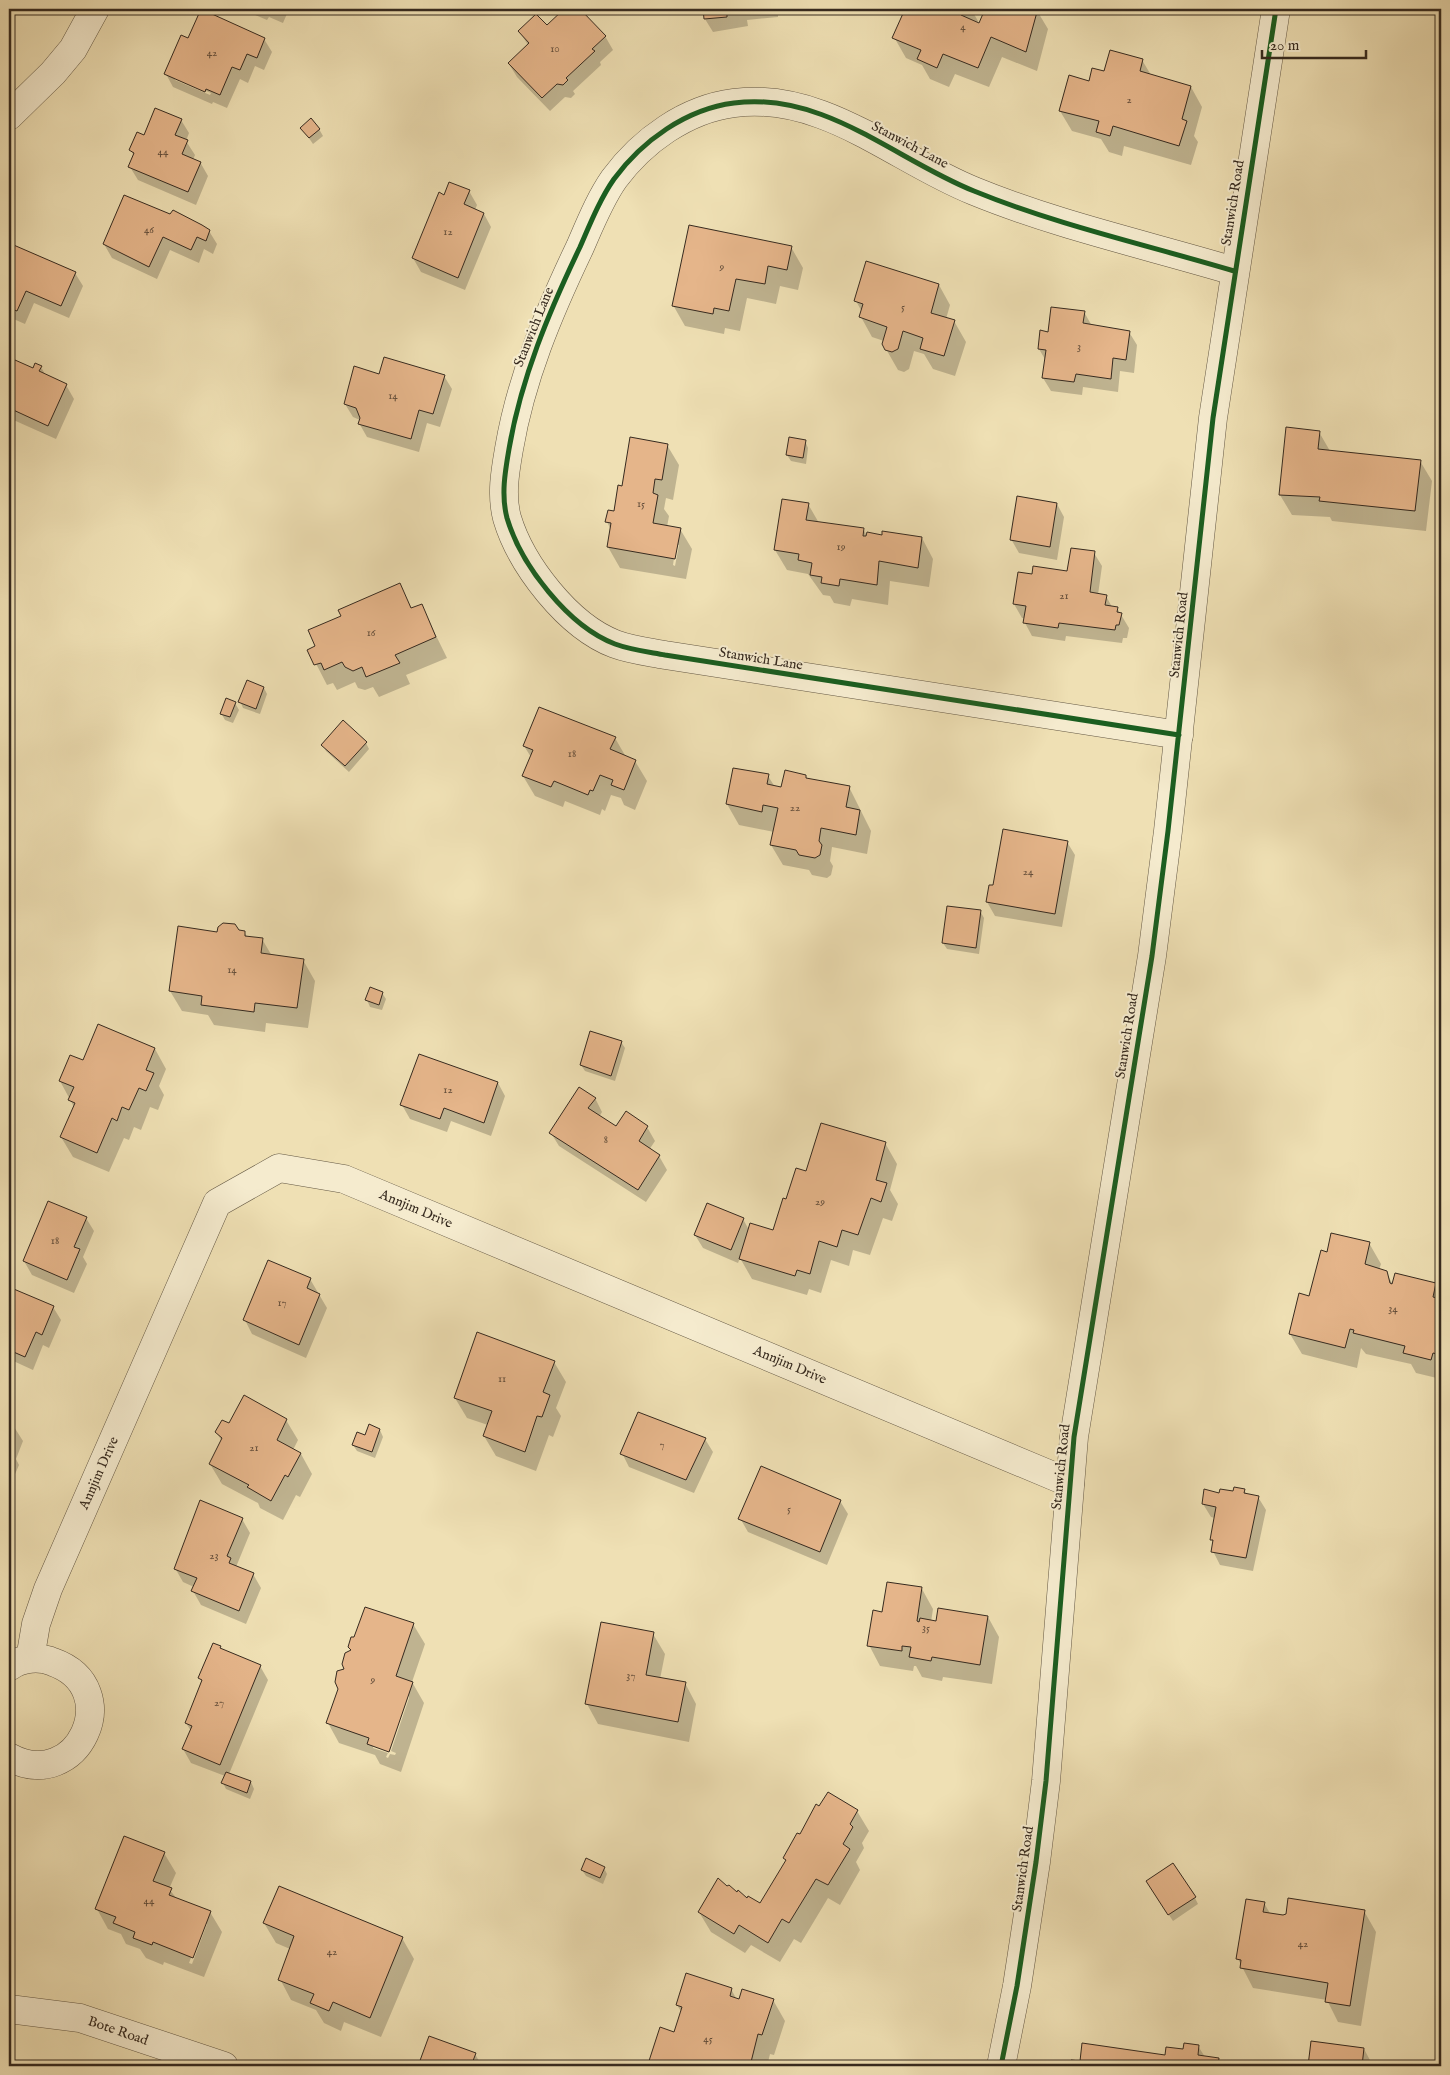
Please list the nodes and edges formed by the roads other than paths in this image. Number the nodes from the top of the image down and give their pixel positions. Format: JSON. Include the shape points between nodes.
{"nodes":[{"id":1,"x":95,"y":9,"type":"edge"},
{"id":2,"x":1276,"y":9,"type":"edge"},
{"id":3,"x":9,"y":116,"type":"edge"},
{"id":4,"x":1234,"y":271,"type":"junction"},
{"id":5,"x":1179,"y":735,"type":"junction"},
{"id":6,"x":1070,"y":1483,"type":"junction"},
{"id":7,"x":19,"y":1663,"type":"edge"},
{"id":8,"x":9,"y":1758,"type":"edge"},
{"id":9,"x":9,"y":2009,"type":"edge"},
{"id":10,"x":224,"y":2066,"type":"edge"},
{"id":11,"x":1001,"y":2066,"type":"edge"}],
"edges":[{"from":1,"to":3,"type":"street","via":[[72,49],[53,73]]},
{"from":2,"to":4,"type":"street","name":"Stanwich Road"},
{"from":4,"to":5,"type":"street","name":"Stanwich Road","via":[[1212,427]]},
{"from":4,"to":5,"type":"street","name":"Stanwich Lane","via":[[1042,215],[972,190],[849,125],[812,111],[772,104],[734,103],[702,111],[667,127],[614,179],[567,273],[528,370],[515,416],[503,485],[507,517],[534,571],[557,602],[584,626],[615,644],[665,655]]},
{"from":5,"to":6,"type":"street","name":"Stanwich Road","via":[[1152,956],[1074,1437]]},
{"from":6,"to":7,"type":"street","name":"Annjim Drive","via":[[344,1178],[280,1168],[217,1202],[48,1589]]},
{"from":6,"to":11,"type":"street","name":"Stanwich Road","via":[[1046,1781],[1017,1986]]},
{"from":7,"to":8,"type":"street","name":"Annjim Drive","via":[[47,1659],[63,1665],[86,1690],[90,1723],[84,1739],[59,1761],[26,1765]]},
{"from":9,"to":10,"type":"street","name":"Bote Road","via":[[80,2018]]}]}
